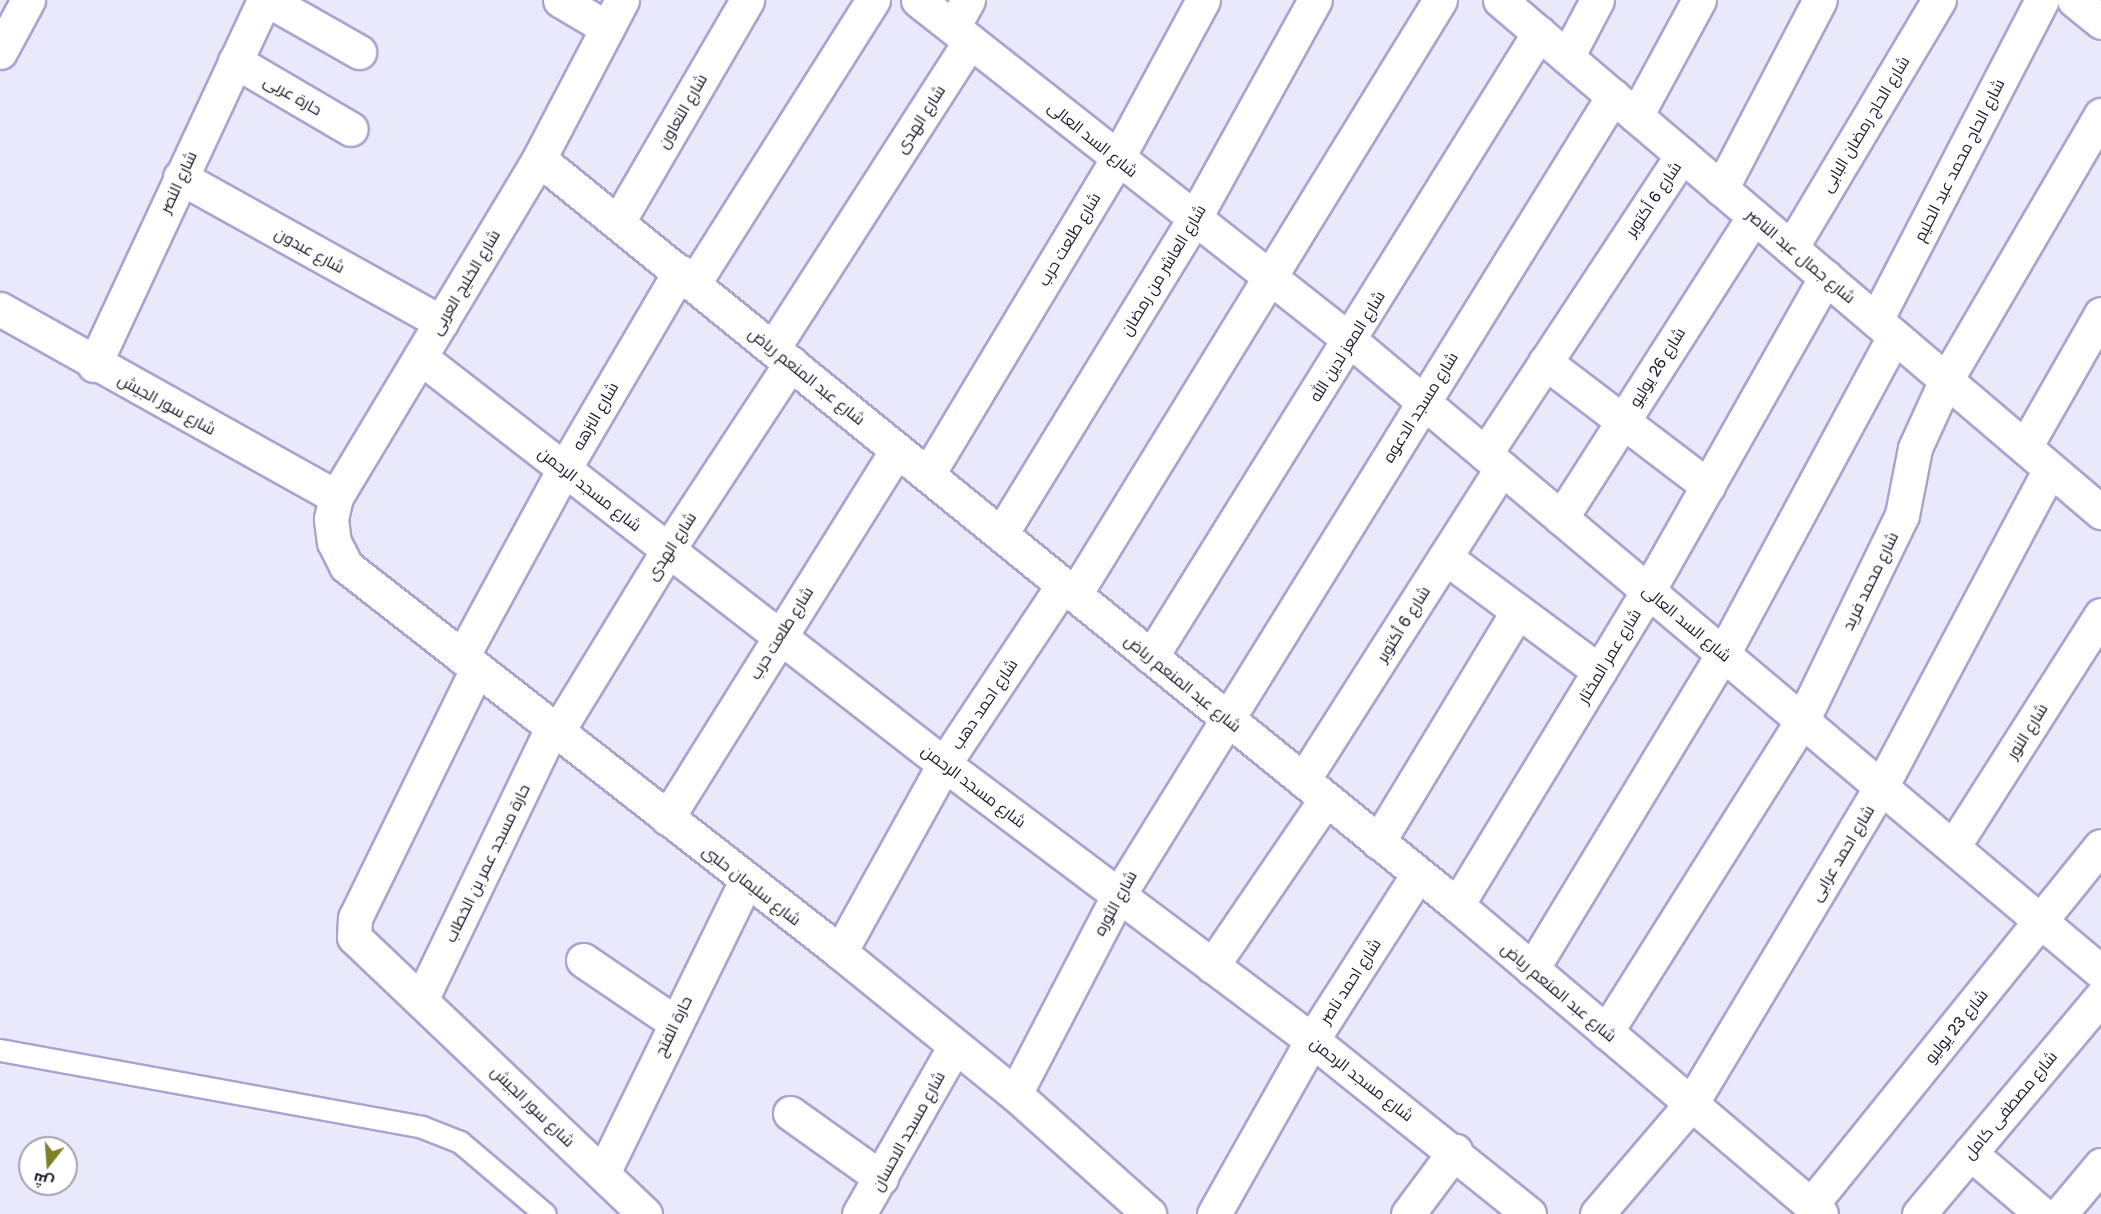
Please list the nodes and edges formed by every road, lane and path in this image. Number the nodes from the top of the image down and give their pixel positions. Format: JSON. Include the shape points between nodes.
{"nodes":[{"id":1,"x":28,"y":0,"type":"edge"},
{"id":2,"x":560,"y":0,"type":"edge"},
{"id":3,"x":747,"y":0,"type":"edge"},
{"id":4,"x":873,"y":0,"type":"edge"},
{"id":5,"x":918,"y":0,"type":"edge"},
{"id":6,"x":1203,"y":0,"type":"edge"},
{"id":7,"x":1315,"y":0,"type":"edge"},
{"id":8,"x":1440,"y":0,"type":"edge"},
{"id":9,"x":1500,"y":0,"type":"edge"},
{"id":10,"x":1597,"y":0,"type":"edge"},
{"id":11,"x":1699,"y":0,"type":"edge"},
{"id":12,"x":1820,"y":0,"type":"edge"},
{"id":13,"x":1939,"y":0,"type":"edge"},
{"id":14,"x":2042,"y":0,"type":"edge"},
{"id":15,"x":2074,"y":0,"type":"edge"},
{"id":16,"x":256,"y":3,"type":"edge"},
{"id":17,"x":615,"y":14,"type":"edge"},
{"id":18,"x":964,"y":22,"type":"edge"},
{"id":19,"x":2101,"y":22,"type":"edge"},
{"id":20,"x":1539,"y":33,"type":"junction"},
{"id":21,"x":0,"y":52,"type":"edge"},
{"id":22,"x":359,"y":52,"type":"dead end"},
{"id":23,"x":1567,"y":57,"type":"junction"},
{"id":24,"x":235,"y":61,"type":"junction"},
{"id":25,"x":1625,"y":106,"type":"junction"},
{"id":26,"x":2101,"y":115,"type":"edge"},
{"id":27,"x":351,"y":129,"type":"dead end"},
{"id":28,"x":1682,"y":155,"type":"junction"},
{"id":29,"x":539,"y":159,"type":"junction"},
{"id":30,"x":1118,"y":159,"type":"junction"},
{"id":31,"x":180,"y":177,"type":"junction"},
{"id":32,"x":1721,"y":189,"type":"junction"},
{"id":33,"x":1754,"y":216,"type":"junction"},
{"id":34,"x":1194,"y":219,"type":"junction"},
{"id":35,"x":618,"y":222,"type":"junction"},
{"id":36,"x":1791,"y":248,"type":"junction"},
{"id":37,"x":687,"y":277,"type":"junction"},
{"id":38,"x":1826,"y":278,"type":"junction"},
{"id":39,"x":1269,"y":279,"type":"junction"},
{"id":40,"x":0,"y":309,"type":"edge"},
{"id":41,"x":2101,"y":314,"type":"edge"},
{"id":42,"x":441,"y":322,"type":"junction"},
{"id":43,"x":1885,"y":328,"type":"junction"},
{"id":44,"x":1351,"y":341,"type":"junction"},
{"id":45,"x":782,"y":355,"type":"junction"},
{"id":46,"x":420,"y":357,"type":"junction"},
{"id":47,"x":1545,"y":362,"type":"junction"},
{"id":48,"x":94,"y":365,"type":"junction"},
{"id":49,"x":1946,"y":380,"type":"junction"},
{"id":50,"x":1423,"y":402,"type":"junction"},
{"id":51,"x":1623,"y":421,"type":"junction"},
{"id":52,"x":2025,"y":447,"type":"junction"},
{"id":53,"x":897,"y":450,"type":"junction"},
{"id":54,"x":1493,"y":461,"type":"junction"},
{"id":55,"x":564,"y":469,"type":"junction"},
{"id":56,"x":2050,"y":469,"type":"junction"},
{"id":57,"x":928,"y":474,"type":"junction"},
{"id":58,"x":1708,"y":486,"type":"junction"},
{"id":59,"x":336,"y":497,"type":"junction"},
{"id":60,"x":2101,"y":512,"type":"edge"},
{"id":61,"x":1561,"y":518,"type":"junction"},
{"id":62,"x":1001,"y":534,"type":"junction"},
{"id":63,"x":668,"y":550,"type":"junction"},
{"id":64,"x":1445,"y":557,"type":"junction"},
{"id":65,"x":346,"y":566,"type":"joint"},
{"id":66,"x":1069,"y":589,"type":"junction"},
{"id":67,"x":1648,"y":591,"type":"junction"},
{"id":68,"x":1518,"y":611,"type":"junction"},
{"id":69,"x":2101,"y":615,"type":"edge"},
{"id":70,"x":779,"y":635,"type":"junction"},
{"id":71,"x":1723,"y":654,"type":"junction"},
{"id":72,"x":1151,"y":657,"type":"junction"},
{"id":73,"x":469,"y":663,"type":"junction"},
{"id":74,"x":1599,"y":671,"type":"junction"},
{"id":75,"x":1226,"y":717,"type":"junction"},
{"id":76,"x":1802,"y":721,"type":"junction"},
{"id":77,"x":554,"y":730,"type":"junction"},
{"id":78,"x":944,"y":764,"type":"junction"},
{"id":79,"x":1881,"y":787,"type":"junction"},
{"id":80,"x":1314,"y":789,"type":"junction"},
{"id":81,"x":667,"y":818,"type":"junction"},
{"id":82,"x":1378,"y":842,"type":"junction"},
{"id":83,"x":2101,"y":846,"type":"edge"},
{"id":84,"x":1953,"y":847,"type":"junction"},
{"id":85,"x":1418,"y":874,"type":"junction"},
{"id":86,"x":746,"y":881,"type":"junction"},
{"id":87,"x":1118,"y":896,"type":"junction"},
{"id":88,"x":1457,"y":905,"type":"junction"},
{"id":89,"x":2040,"y":921,"type":"junction"},
{"id":90,"x":840,"y":952,"type":"junction"},
{"id":91,"x":583,"y":960,"type":"dead end"},
{"id":92,"x":1212,"y":966,"type":"junction"},
{"id":93,"x":1532,"y":969,"type":"junction"},
{"id":94,"x":2101,"y":972,"type":"edge"},
{"id":95,"x":2101,"y":997,"type":"edge"},
{"id":96,"x":422,"y":998,"type":"junction"},
{"id":97,"x":674,"y":1022,"type":"junction"},
{"id":98,"x":1606,"y":1032,"type":"junction"},
{"id":99,"x":1312,"y":1040,"type":"junction"},
{"id":100,"x":955,"y":1046,"type":"junction"},
{"id":101,"x":0,"y":1050,"type":"edge"},
{"id":102,"x":1015,"y":1094,"type":"junction"},
{"id":103,"x":1691,"y":1104,"type":"junction"},
{"id":104,"x":790,"y":1113,"type":"dead end"},
{"id":105,"x":1455,"y":1151,"type":"junction"},
{"id":106,"x":1970,"y":1153,"type":"junction"},
{"id":107,"x":2101,"y":1165,"type":"edge"},
{"id":108,"x":603,"y":1173,"type":"junction"},
{"id":109,"x":874,"y":1201,"type":"edge"},
{"id":110,"x":1816,"y":1210,"type":"edge"},
{"id":111,"x":545,"y":1214,"type":"edge"},
{"id":112,"x":645,"y":1214,"type":"edge"},
{"id":113,"x":1149,"y":1214,"type":"edge"},
{"id":114,"x":1214,"y":1214,"type":"edge"},
{"id":115,"x":1408,"y":1214,"type":"edge"},
{"id":116,"x":1529,"y":1214,"type":"edge"},
{"id":117,"x":1597,"y":1214,"type":"edge"},
{"id":118,"x":1919,"y":1214,"type":"edge"},
{"id":119,"x":2042,"y":1214,"type":"edge"},
{"id":120,"x":2060,"y":1214,"type":"edge"}],
"edges":[{"from":1,"to":21,"type":"street"},
{"from":2,"to":17,"type":"street"},
{"from":3,"to":35,"type":"street","name":"شارع التعاون"},
{"from":4,"to":37,"type":"street","name":"شارع النزهه"},
{"from":5,"to":18,"type":"street","name":"شارع السد العالى"},
{"from":6,"to":30,"type":"street","name":"شارع طلعت حرب"},
{"from":7,"to":34,"type":"street","name":"شارع العاشر من رمضان"},
{"from":8,"to":39,"type":"street"},
{"from":9,"to":20,"type":"street","name":"شارع جمال عبد الناصر"},
{"from":10,"to":23,"type":"street"},
{"from":11,"to":25,"type":"street"},
{"from":12,"to":32,"type":"street"},
{"from":13,"to":36,"type":"street","name":"شارع الحاج رمضان البابى"},
{"from":14,"to":43,"type":"street","name":"شارع الحاج محمد عبد الحليم"},
{"from":15,"to":19,"type":"street"},
{"from":16,"to":22,"type":"street"},
{"from":16,"to":24,"type":"street","name":"شارع النصر"},
{"from":17,"to":29,"type":"street","name":"شارع الخليج العربى"},
{"from":18,"to":30,"type":"street","name":"شارع السد العالى"},
{"from":18,"to":45,"type":"street","name":"شارع الهدى"},
{"from":20,"to":23,"type":"street","name":"شارع جمال عبد الناصر"},
{"from":20,"to":44,"type":"street","name":"شارع المعز لدين الله"},
{"from":23,"to":25,"type":"street","name":"شارع جمال عبد الناصر"},
{"from":24,"to":27,"type":"street","name":"حارة عربى"},
{"from":24,"to":31,"type":"street","name":"شارع النصر"},
{"from":25,"to":28,"type":"street","name":"شارع جمال عبد الناصر"},
{"from":25,"to":50,"type":"street","name":"شارع مسجد الدعوه"},
{"from":26,"to":49,"type":"street","name":"شارع محمد فريد"},
{"from":28,"to":32,"type":"street","name":"شارع جمال عبد الناصر"},
{"from":28,"to":47,"type":"street","name":"شارع 6 أكتوبر"},
{"from":29,"to":35,"type":"street","name":"شارع عبد المنعم رياض"},
{"from":29,"to":42,"type":"street","name":"شارع الخليج العربى"},
{"from":30,"to":34,"type":"street","name":"شارع السد العالى"},
{"from":30,"to":57,"type":"street","name":"شارع طلعت حرب"},
{"from":31,"to":42,"type":"street","name":"شارع عبدون"},
{"from":31,"to":48,"type":"street","name":"شارع النصر"},
{"from":32,"to":33,"type":"street","name":"شارع جمال عبد الناصر"},
{"from":33,"to":36,"type":"street","name":"شارع جمال عبد الناصر"},
{"from":33,"to":51,"type":"street","name":"شارع 26 يوليو"},
{"from":34,"to":39,"type":"street","name":"شارع السد العالى"},
{"from":34,"to":62,"type":"street","name":"شارع العاشر من رمضان"},
{"from":35,"to":37,"type":"street","name":"شارع عبد المنعم رياض"},
{"from":36,"to":38,"type":"street","name":"شارع جمال عبد الناصر"},
{"from":37,"to":45,"type":"street","name":"شارع عبد المنعم رياض"},
{"from":37,"to":55,"type":"street","name":"شارع النزهه"},
{"from":38,"to":43,"type":"street","name":"شارع جمال عبد الناصر"},
{"from":38,"to":58,"type":"street","name":"شارع عمر المختار"},
{"from":39,"to":44,"type":"street","name":"شارع السد العالى"},
{"from":39,"to":66,"type":"street"},
{"from":40,"to":48,"type":"street","name":"شارع سور الجيش"},
{"from":41,"to":52,"type":"street"},
{"from":42,"to":46,"type":"street","name":"شارع الخليج العربى"},
{"from":43,"to":49,"type":"street","name":"شارع جمال عبد الناصر"},
{"from":43,"to":71,"type":"street","name":"شارع الحاج محمد عبد الحليم"},
{"from":44,"to":50,"type":"street","name":"شارع السد العالى"},
{"from":44,"to":72,"type":"street","name":"شارع المعز لدين الله"},
{"from":45,"to":53,"type":"street","name":"شارع عبد المنعم رياض"},
{"from":45,"to":63,"type":"street","name":"شارع الهدى"},
{"from":46,"to":55,"type":"street","name":"شارع مسجد الرحمن"},
{"from":46,"to":59,"type":"street","name":"شارع الخليج العربى"},
{"from":47,"to":51,"type":"street"},
{"from":47,"to":54,"type":"street","name":"شارع 6 أكتوبر"},
{"from":48,"to":59,"type":"street","name":"شارع سور الجيش"},
{"from":49,"to":52,"type":"street","name":"شارع جمال عبد الناصر"},
{"from":49,"to":76,"type":"street","name":"شارع محمد فريد","via":[[1914,448],[1902,515]]},
{"from":50,"to":54,"type":"street","name":"شارع السد العالى"},
{"from":50,"to":75,"type":"street","name":"شارع مسجد الدعوه"},
{"from":51,"to":58,"type":"street"},
{"from":51,"to":61,"type":"street","name":"شارع 26 يوليو"},
{"from":52,"to":56,"type":"street","name":"شارع جمال عبد الناصر"},
{"from":53,"to":57,"type":"street","name":"شارع عبد المنعم رياض"},
{"from":53,"to":70,"type":"street","name":"شارع طلعت حرب"},
{"from":54,"to":61,"type":"street","name":"شارع السد العالى"},
{"from":54,"to":64,"type":"street","name":"شارع 6 أكتوبر"},
{"from":55,"to":63,"type":"street","name":"شارع مسجد الرحمن"},
{"from":55,"to":73,"type":"street","name":"شارع النزهه"},
{"from":56,"to":60,"type":"street","name":"شارع جمال عبد الناصر"},
{"from":56,"to":79,"type":"street","name":"شارع احمد عرابى"},
{"from":57,"to":62,"type":"street","name":"شارع عبد المنعم رياض"},
{"from":58,"to":67,"type":"street","name":"شارع عمر المختار"},
{"from":59,"to":65,"type":"street","name":"شارع الخليج العربى","via":[[331,519],[334,542]]},
{"from":61,"to":67,"type":"street","name":"شارع السد العالى"},
{"from":62,"to":66,"type":"street","name":"شارع عبد المنعم رياض"},
{"from":63,"to":70,"type":"street","name":"شارع مسجد الرحمن"},
{"from":63,"to":77,"type":"street","name":"شارع الهدى"},
{"from":64,"to":68,"type":"street"},
{"from":64,"to":80,"type":"street","name":"شارع 6 أكتوبر"},
{"from":65,"to":73,"type":"street","name":"شارع سليمان حلبى"},
{"from":66,"to":72,"type":"street","name":"شارع عبد المنعم رياض"},
{"from":66,"to":78,"type":"street","name":"شارع احمد دهب"},
{"from":67,"to":71,"type":"street","name":"شارع السد العالى"},
{"from":67,"to":74,"type":"street","name":"شارع عمر المختار"},
{"from":68,"to":74,"type":"street"},
{"from":68,"to":82,"type":"street"},
{"from":69,"to":84,"type":"street","name":"شارع النور"},
{"from":70,"to":78,"type":"street","name":"شارع مسجد الرحمن"},
{"from":70,"to":81,"type":"street","name":"شارع طلعت حرب"},
{"from":71,"to":76,"type":"street","name":"شارع السد العالى"},
{"from":71,"to":93,"type":"street","name":"شارع الحاج محمد عبد الحليم"},
{"from":72,"to":75,"type":"street","name":"شارع عبد المنعم رياض"},
{"from":73,"to":77,"type":"street","name":"شارع سليمان حلبى"},
{"from":73,"to":96,"type":"street","name":"شارع النزهه","via":[[352,928],[359,945]]},
{"from":74,"to":88,"type":"street","name":"شارع عمر المختار"},
{"from":75,"to":80,"type":"street","name":"شارع عبد المنعم رياض"},
{"from":75,"to":87,"type":"street","name":"شارع الثوره"},
{"from":76,"to":79,"type":"street","name":"شارع السد العالى"},
{"from":76,"to":98,"type":"street","name":"شارع محمد فريد"},
{"from":77,"to":81,"type":"street","name":"شارع سليمان حلبى"},
{"from":77,"to":96,"type":"street","name":"حارة مسجد عمر بن الخطاب"},
{"from":78,"to":87,"type":"street","name":"شارع مسجد الرحمن"},
{"from":78,"to":90,"type":"street","name":"شارع احمد دهب"},
{"from":79,"to":84,"type":"street","name":"شارع السد العالى"},
{"from":79,"to":103,"type":"street","name":"شارع احمد عرابى"},
{"from":80,"to":82,"type":"street","name":"شارع عبد المنعم رياض"},
{"from":80,"to":92,"type":"street","name":"شارع 6 أكتوبر"},
{"from":81,"to":86,"type":"street","name":"شارع سليمان حلبى"},
{"from":82,"to":85,"type":"street","name":"شارع عبد المنعم رياض"},
{"from":83,"to":89,"type":"street","name":"شارع 23 يوليو"},
{"from":84,"to":89,"type":"street","name":"شارع السد العالى"},
{"from":85,"to":88,"type":"street","name":"شارع عبد المنعم رياض"},
{"from":85,"to":99,"type":"street","name":"شارع احمد ناصر"},
{"from":86,"to":90,"type":"street","name":"شارع سليمان حلبى"},
{"from":86,"to":97,"type":"street","name":"حارة الفتح"},
{"from":87,"to":92,"type":"street","name":"شارع مسجد الرحمن"},
{"from":87,"to":102,"type":"street","name":"شارع الثوره"},
{"from":88,"to":93,"type":"street","name":"شارع عبد المنعم رياض"},
{"from":89,"to":94,"type":"street","name":"شارع السد العالى"},
{"from":89,"to":110,"type":"street","name":"شارع 23 يوليو"},
{"from":90,"to":100,"type":"street","name":"شارع سليمان حلبى"},
{"from":91,"to":97,"type":"street"},
{"from":92,"to":99,"type":"street","name":"شارع مسجد الرحمن"},
{"from":93,"to":98,"type":"street","name":"شارع عبد المنعم رياض"},
{"from":95,"to":106,"type":"street","name":"شارع مصطفى كامل"},
{"from":96,"to":108,"type":"street","name":"شارع سور الجيش"},
{"from":97,"to":108,"type":"street","name":"حارة الفتح"},
{"from":98,"to":103,"type":"street","name":"شارع عبد المنعم رياض"},
{"from":99,"to":105,"type":"street","name":"شارع مسجد الرحمن"},
{"from":99,"to":114,"type":"street","name":"شارع احمد ناصر"},
{"from":100,"to":102,"type":"street","name":"شارع سليمان حلبى"},
{"from":100,"to":109,"type":"street","name":"شارع مسجد الاحسان"},
{"from":101,"to":111,"type":"lane","via":[[422,1127],[460,1142]]},
{"from":102,"to":113,"type":"street","name":"شارع سليمان حلبى"},
{"from":103,"to":110,"type":"street","name":"شارع عبد المنعم رياض"},
{"from":103,"to":117,"type":"street","name":"شارع احمد عرابى"},
{"from":104,"to":109,"type":"street"},
{"from":105,"to":115,"type":"street"},
{"from":105,"to":116,"type":"street","name":"شارع مسجد الرحمن"},
{"from":106,"to":118,"type":"street","name":"شارع مصطفى كامل"},
{"from":106,"to":119,"type":"street"},
{"from":107,"to":120,"type":"street"},
{"from":108,"to":112,"type":"street","name":"شارع سور الجيش"}]}
